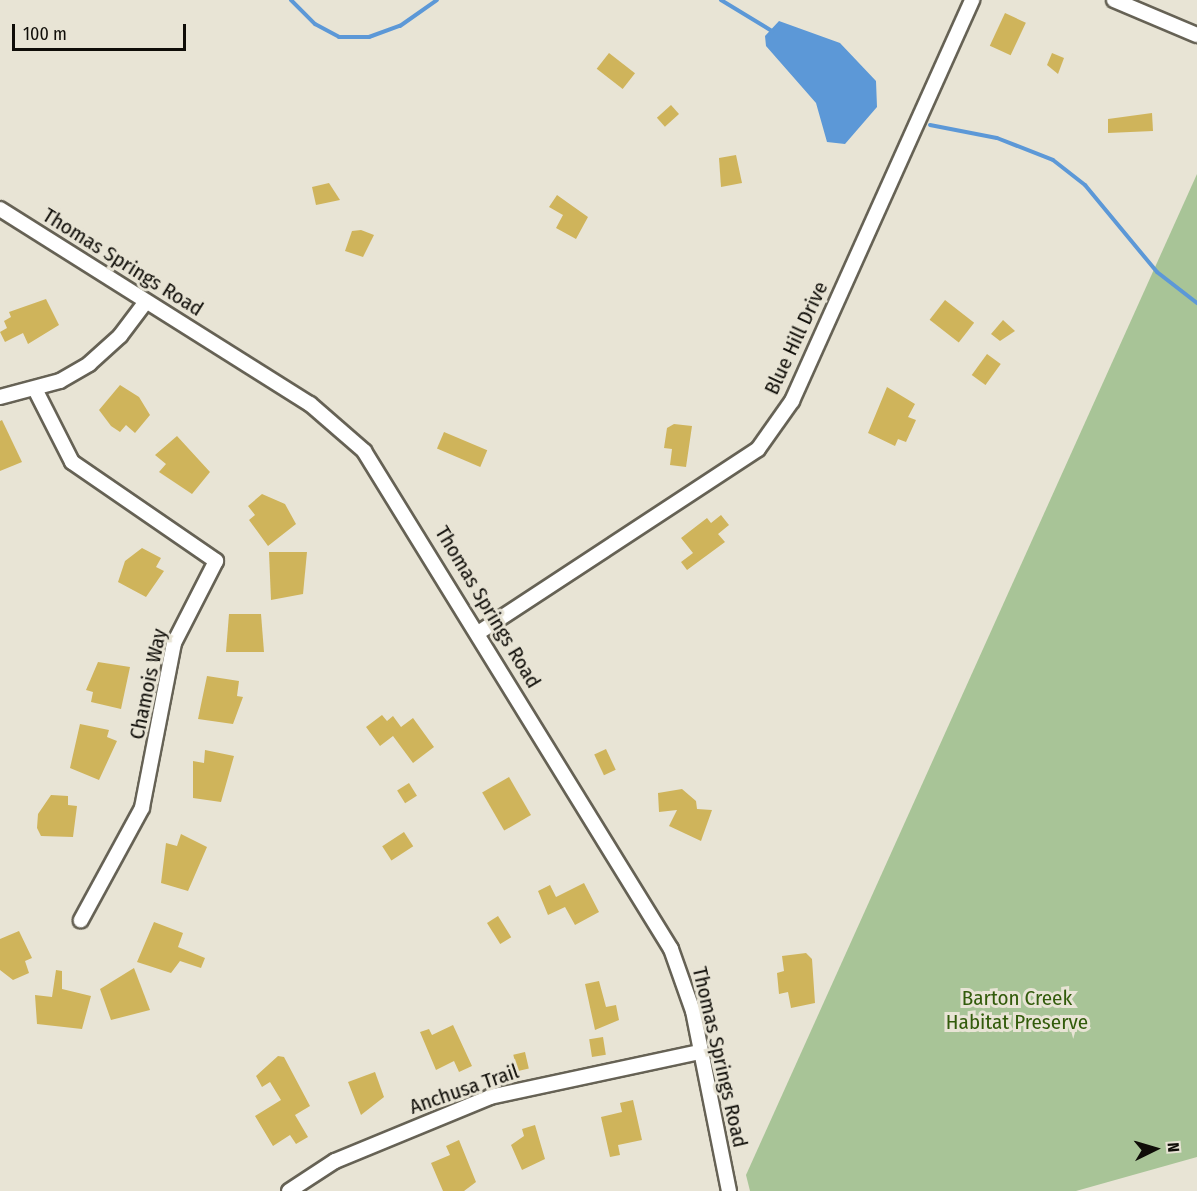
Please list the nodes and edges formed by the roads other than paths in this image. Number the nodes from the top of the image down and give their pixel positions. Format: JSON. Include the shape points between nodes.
{"nodes":[{"id":1,"x":972,"y":0,"type":"edge"},
{"id":2,"x":1114,"y":0,"type":"edge"},
{"id":3,"x":1197,"y":35,"type":"edge"},
{"id":4,"x":0,"y":209,"type":"edge"},
{"id":5,"x":145,"y":303,"type":"junction"},
{"id":6,"x":35,"y":389,"type":"junction"},
{"id":7,"x":0,"y":397,"type":"edge"},
{"id":8,"x":478,"y":633,"type":"junction"},
{"id":9,"x":81,"y":920,"type":"dead end"},
{"id":10,"x":700,"y":1052,"type":"junction"},
{"id":11,"x":289,"y":1191,"type":"edge"},
{"id":12,"x":729,"y":1191,"type":"edge"}],
"edges":[{"from":1,"to":8,"type":"street","name":"Blue Hill Drive","via":[[792,400],[758,449]]},
{"from":2,"to":3,"type":"street"},
{"from":4,"to":5,"type":"street","name":"Thomas Springs Road"},
{"from":5,"to":6,"type":"street","via":[[120,336],[89,364]]},
{"from":5,"to":8,"type":"street","name":"Thomas Springs Road","via":[[310,404],[347,433],[381,474]]},
{"from":6,"to":7,"type":"street"},
{"from":6,"to":9,"type":"street","name":"Chamois Way","via":[[72,462],[216,561],[174,643],[142,808]]},
{"from":8,"to":10,"type":"street","name":"Thomas Springs Road","via":[[671,949],[690,1002]]},
{"from":10,"to":11,"type":"street","name":"Anchusa Trail","via":[[474,1103],[335,1161]]},
{"from":10,"to":12,"type":"street","name":"Thomas Springs Road"}]}
